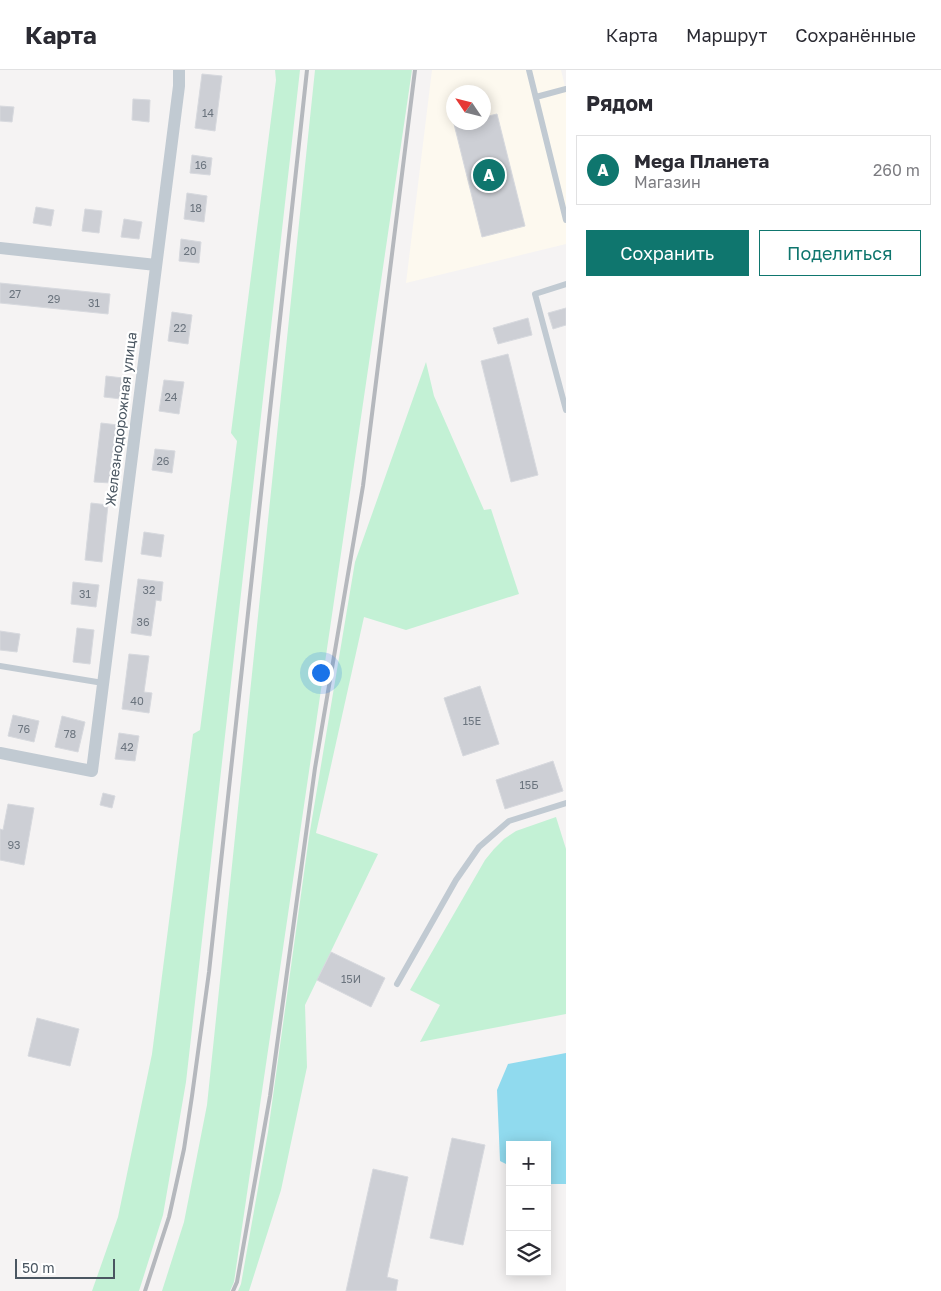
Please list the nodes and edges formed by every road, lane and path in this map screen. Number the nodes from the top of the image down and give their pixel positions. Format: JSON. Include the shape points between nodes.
{"nodes":[{"id":1,"x":179,"y":70,"type":"edge"},
{"id":2,"x":529,"y":70,"type":"edge"},
{"id":3,"x":566,"y":89,"type":"edge"},
{"id":4,"x":536,"y":97,"type":"junction"},
{"id":5,"x":566,"y":220,"type":"edge"},
{"id":6,"x":0,"y":248,"type":"edge"},
{"id":7,"x":156,"y":265,"type":"junction"},
{"id":8,"x":566,"y":284,"type":"edge"},
{"id":9,"x":566,"y":410,"type":"edge"},
{"id":10,"x":0,"y":666,"type":"edge"},
{"id":11,"x":103,"y":684,"type":"junction"},
{"id":12,"x":0,"y":753,"type":"edge"},
{"id":13,"x":566,"y":803,"type":"edge"},
{"id":14,"x":397,"y":984,"type":"dead end"}],
"edges":[{"from":1,"to":7,"type":"street","name":"Железнодорожная улица"},
{"from":2,"to":4,"type":"lane"},
{"from":3,"to":4,"type":"lane"},
{"from":4,"to":5,"type":"lane"},
{"from":6,"to":7,"type":"street"},
{"from":7,"to":11,"type":"street","name":"Железнодорожная улица"},
{"from":8,"to":9,"type":"lane","via":[[535,294]]},
{"from":10,"to":11,"type":"lane"},
{"from":11,"to":12,"type":"street","name":"Железнодорожная улица","via":[[92,771]]},
{"from":13,"to":14,"type":"lane","via":[[509,821],[479,847],[456,880]]}]}
